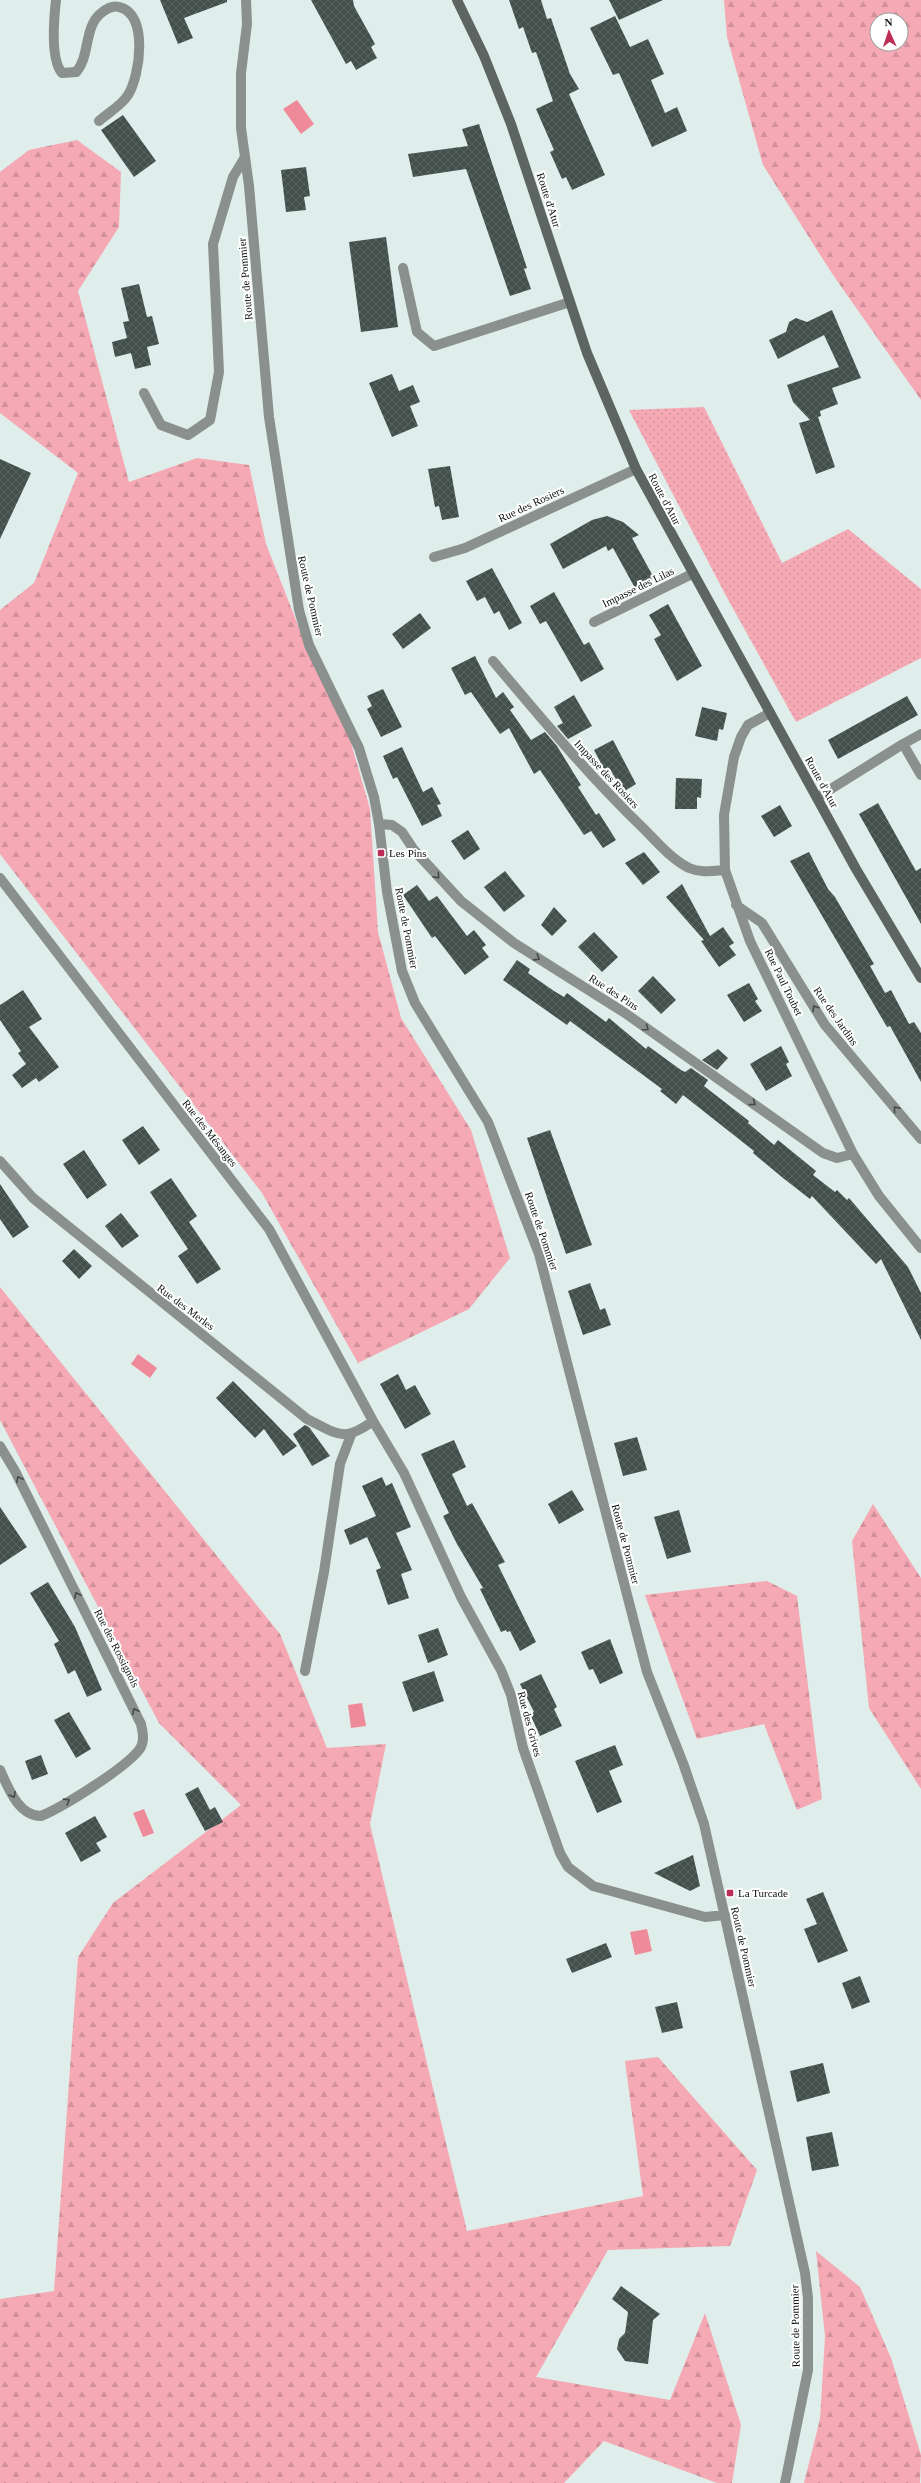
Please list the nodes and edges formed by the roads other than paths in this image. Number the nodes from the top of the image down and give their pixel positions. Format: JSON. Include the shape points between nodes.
{"nodes":[{"id":1,"x":56,"y":0,"type":"edge"},
{"id":2,"x":246,"y":0,"type":"edge"},
{"id":3,"x":457,"y":0,"type":"edge"},
{"id":4,"x":98,"y":121,"type":"dead end"},
{"id":5,"x":245,"y":157,"type":"junction"},
{"id":6,"x":402,"y":268,"type":"dead end"},
{"id":7,"x":570,"y":302,"type":"junction"},
{"id":8,"x":144,"y":394,"type":"dead end"},
{"id":9,"x":636,"y":469,"type":"junction"},
{"id":10,"x":434,"y":557,"type":"dead end"},
{"id":11,"x":692,"y":574,"type":"junction"},
{"id":12,"x":594,"y":622,"type":"dead end"},
{"id":13,"x":493,"y":661,"type":"dead end"},
{"id":14,"x":770,"y":713,"type":"junction"},
{"id":15,"x":921,"y":734,"type":"edge"},
{"id":16,"x":903,"y":744,"type":"junction"},
{"id":17,"x":921,"y":775,"type":"edge"},
{"id":18,"x":818,"y":797,"type":"junction"},
{"id":19,"x":379,"y":824,"type":"junction"},
{"id":20,"x":725,"y":870,"type":"junction"},
{"id":21,"x":0,"y":878,"type":"edge"},
{"id":22,"x":736,"y":905,"type":"junction"},
{"id":23,"x":921,"y":978,"type":"edge"},
{"id":24,"x":921,"y":1139,"type":"edge"},
{"id":25,"x":853,"y":1154,"type":"junction"},
{"id":26,"x":0,"y":1161,"type":"edge"},
{"id":27,"x":921,"y":1248,"type":"edge"},
{"id":28,"x":373,"y":1421,"type":"junction"},
{"id":29,"x":351,"y":1435,"type":"junction"},
{"id":30,"x":0,"y":1446,"type":"edge"},
{"id":31,"x":305,"y":1671,"type":"dead end"},
{"id":32,"x":0,"y":1770,"type":"edge"},
{"id":33,"x":725,"y":1915,"type":"junction"},
{"id":34,"x":785,"y":2483,"type":"edge"}],
"edges":[{"from":1,"to":4,"type":"street","via":[[54,35],[58,68],[62,73],[76,72],[81,67],[91,28],[98,15],[108,8],[116,6],[130,12],[137,26],[140,47],[133,84],[128,96]]},
{"from":2,"to":5,"type":"street","name":"Route de Pommier","via":[[247,24],[240,103]]},
{"from":3,"to":7,"type":"main road","name":"Route d'Atur","via":[[484,56],[511,124]]},
{"from":5,"to":8,"type":"street","via":[[233,177],[213,244],[219,372],[210,420],[188,435],[161,425]]},
{"from":5,"to":19,"type":"street","name":"Route de Pommier","via":[[269,417],[299,610],[309,645],[359,748],[374,797]]},
{"from":6,"to":7,"type":"street","via":[[417,332],[434,346]]},
{"from":7,"to":9,"type":"main road","name":"Route d'Atur","via":[[587,353]]},
{"from":9,"to":10,"type":"street","name":"Rue des Rosiers","via":[[465,548]]},
{"from":9,"to":11,"type":"main road","name":"Route d'Atur"},
{"from":11,"to":12,"type":"street","name":"Impasse des Lilas"},
{"from":11,"to":14,"type":"main road","name":"Route d'Atur"},
{"from":13,"to":20,"type":"street","name":"Impasse des Rosiers","via":[[566,748],[620,807],[663,848],[689,867],[702,872]]},
{"from":14,"to":18,"type":"main road","name":"Route d'Atur"},
{"from":14,"to":20,"type":"street","name":"Rue Paul Toubet","via":[[748,725],[740,737],[734,757],[724,815]]},
{"from":15,"to":16,"type":"street"},
{"from":16,"to":17,"type":"street"},
{"from":16,"to":18,"type":"street"},
{"from":18,"to":23,"type":"main road","name":"Route d'Atur","via":[[856,869]]},
{"from":19,"to":25,"type":"street","name":"Rue des Pins","one_way":true,"via":[[392,825],[402,832],[414,850],[461,901],[514,943],[625,1013],[823,1154],[837,1158]]},
{"from":19,"to":33,"type":"street","name":"Route de Pommier","via":[[387,892],[402,970],[414,1003],[488,1122],[539,1254],[647,1672],[684,1763],[704,1824]]},
{"from":20,"to":22,"type":"street","name":"Rue Paul Toubet"},
{"from":21,"to":28,"type":"street","name":"Rue des Mésanges","via":[[270,1229]]},
{"from":24,"to":22,"type":"street","name":"Rue des Jardins","one_way":true,"via":[[825,1025],[762,923]]},
{"from":22,"to":25,"type":"street","name":"Rue Paul Toubet","via":[[750,941]]},
{"from":25,"to":27,"type":"street","name":"Rue Paul Toubet","via":[[879,1196]]},
{"from":26,"to":29,"type":"street","name":"Rue des Merles","via":[[33,1198],[307,1419],[338,1434]]},
{"from":28,"to":29,"type":"street"},
{"from":28,"to":33,"type":"street","name":"Rue des Grives","via":[[404,1473],[461,1597],[503,1676],[514,1705],[523,1748],[560,1854],[568,1867],[593,1886],[705,1917]]},
{"from":29,"to":31,"type":"street","via":[[340,1464],[324,1572]]},
{"from":32,"to":30,"type":"street","name":"Rue des Rossignols","one_way":true,"via":[[23,1810],[32,1816],[49,1813],[128,1760],[139,1750],[143,1742],[141,1724],[19,1478]]},
{"from":33,"to":34,"type":"street","name":"Route de Pommier","via":[[805,2273],[808,2298],[808,2370]]}]}
